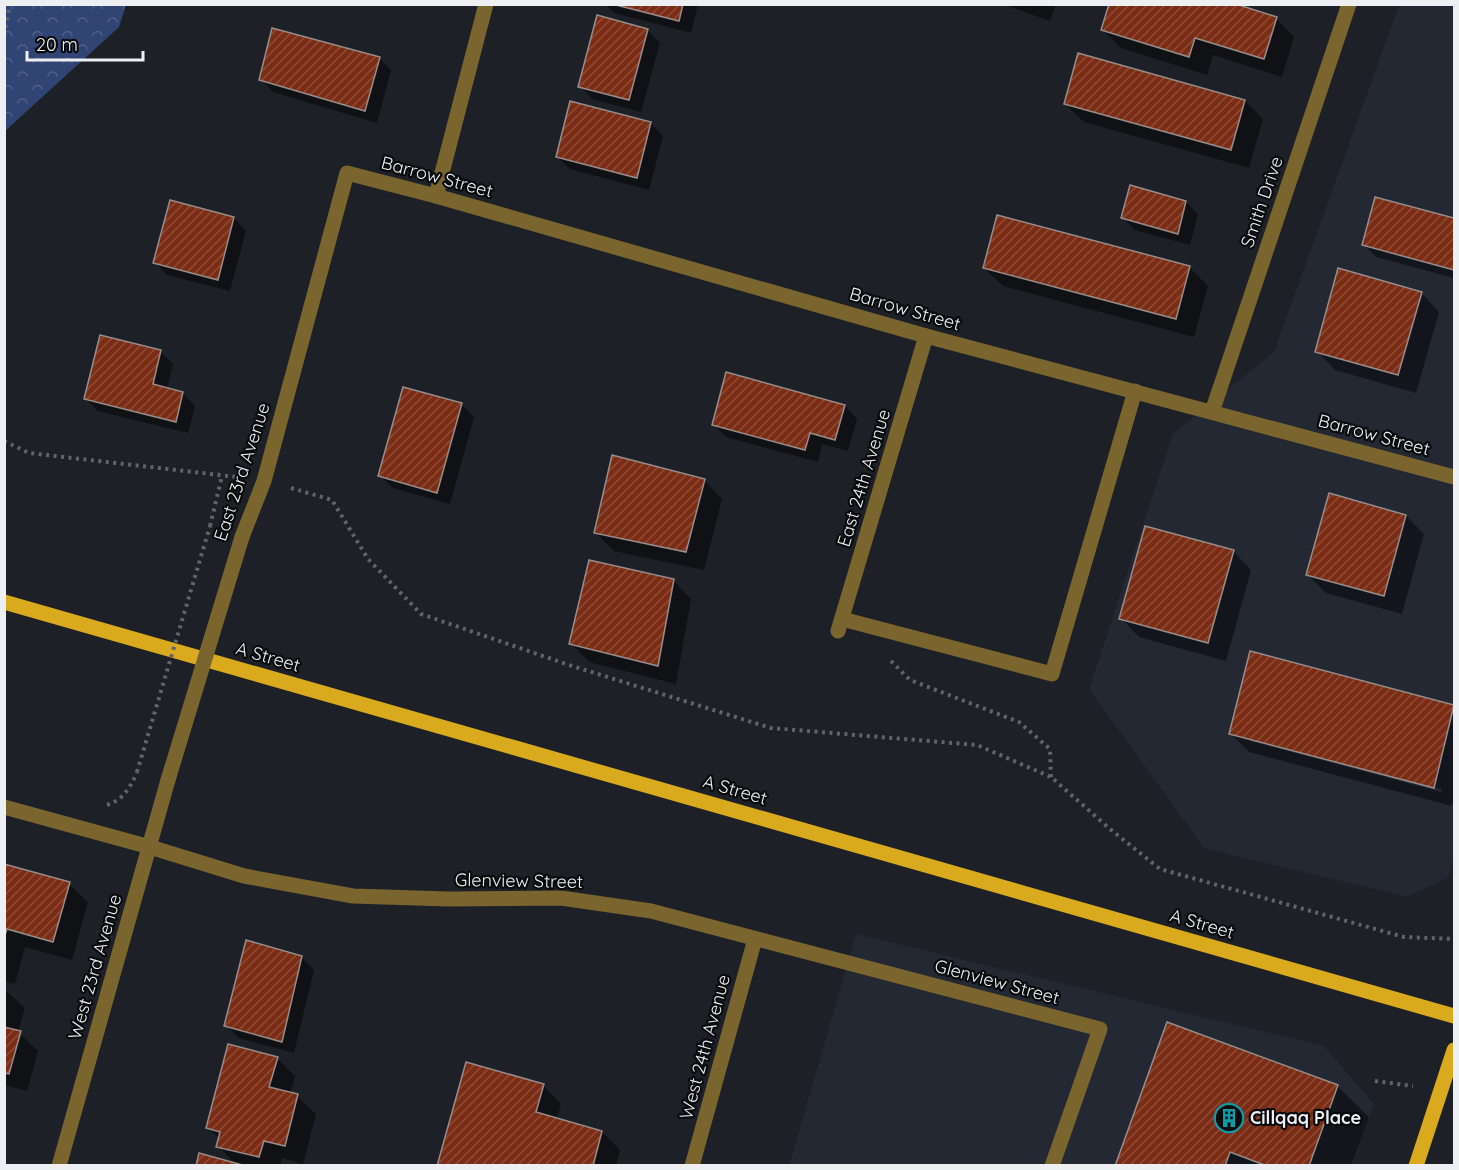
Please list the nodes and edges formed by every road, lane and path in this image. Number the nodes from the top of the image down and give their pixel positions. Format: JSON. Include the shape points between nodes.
{"nodes":[{"id":1,"x":10,"y":4,"type":"edge"},
{"id":2,"x":486,"y":4,"type":"edge"},
{"id":3,"x":1349,"y":4,"type":"edge"},
{"id":4,"x":4,"y":35,"type":"edge"},
{"id":5,"x":346,"y":173,"type":"joint"},
{"id":6,"x":436,"y":195,"type":"junction"},
{"id":7,"x":927,"y":336,"type":"junction"},
{"id":8,"x":1135,"y":391,"type":"junction"},
{"id":9,"x":1212,"y":412,"type":"junction"},
{"id":10,"x":4,"y":441,"type":"edge"},
{"id":11,"x":222,"y":476,"type":"junction"},
{"id":12,"x":1455,"y":477,"type":"edge"},
{"id":13,"x":264,"y":481,"type":"junction"},
{"id":14,"x":4,"y":602,"type":"edge"},
{"id":15,"x":886,"y":657,"type":"dead end"},
{"id":16,"x":1051,"y":777,"type":"junction"},
{"id":17,"x":168,"y":780,"type":"joint"},
{"id":18,"x":4,"y":807,"type":"edge"},
{"id":19,"x":101,"y":807,"type":"dead end"},
{"id":20,"x":150,"y":847,"type":"junction"},
{"id":21,"x":755,"y":939,"type":"junction"},
{"id":22,"x":1455,"y":939,"type":"edge"},
{"id":23,"x":1455,"y":1016,"type":"edge"},
{"id":24,"x":1455,"y":1050,"type":"edge"},
{"id":25,"x":59,"y":1166,"type":"edge"},
{"id":26,"x":692,"y":1166,"type":"edge"},
{"id":27,"x":1052,"y":1166,"type":"edge"},
{"id":28,"x":1416,"y":1166,"type":"edge"}],
"edges":[{"from":1,"to":4,"type":"path"},
{"from":2,"to":6,"type":"street"},
{"from":3,"to":9,"type":"street","name":"Smith Drive"},
{"from":5,"to":6,"type":"street","name":"Barrow Street"},
{"from":5,"to":13,"type":"street","name":"East 23rd Avenue"},
{"from":6,"to":7,"type":"street","name":"Barrow Street"},
{"from":7,"to":8,"type":"street","name":"Barrow Street"},
{"from":7,"to":8,"type":"street","name":"East 24th Avenue","via":[[840,625],[1052,674]]},
{"from":8,"to":9,"type":"street","name":"Barrow Street"},
{"from":9,"to":12,"type":"street","name":"Barrow Street"},
{"from":10,"to":11,"type":"path","via":[[29,453]]},
{"from":11,"to":13,"type":"path"},
{"from":11,"to":19,"type":"path","bridge":true,"via":[[137,772],[118,802]]},
{"from":13,"to":16,"type":"path","via":[[332,500],[368,559],[421,614],[771,728],[977,745]]},
{"from":13,"to":17,"type":"street","name":"East 23rd Avenue","bridge":true,"via":[[242,537]]},
{"from":14,"to":23,"type":"main road","name":"A Street"},
{"from":15,"to":16,"type":"path","via":[[910,680],[1019,722],[1050,749]]},
{"from":16,"to":22,"type":"path","via":[[1160,869],[1404,937]]},
{"from":17,"to":20,"type":"street","name":"West 23rd Avenue"},
{"from":18,"to":20,"type":"street","name":"Glenview Street"},
{"from":20,"to":21,"type":"street","name":"Glenview Street","via":[[244,876],[353,896],[561,898],[651,911]]},
{"from":20,"to":25,"type":"street","name":"West 23rd Avenue"},
{"from":21,"to":26,"type":"street","name":"West 24th Avenue"},
{"from":21,"to":27,"type":"street","name":"Glenview Street","via":[[1100,1029]]},
{"from":24,"to":28,"type":"main road"}]}
